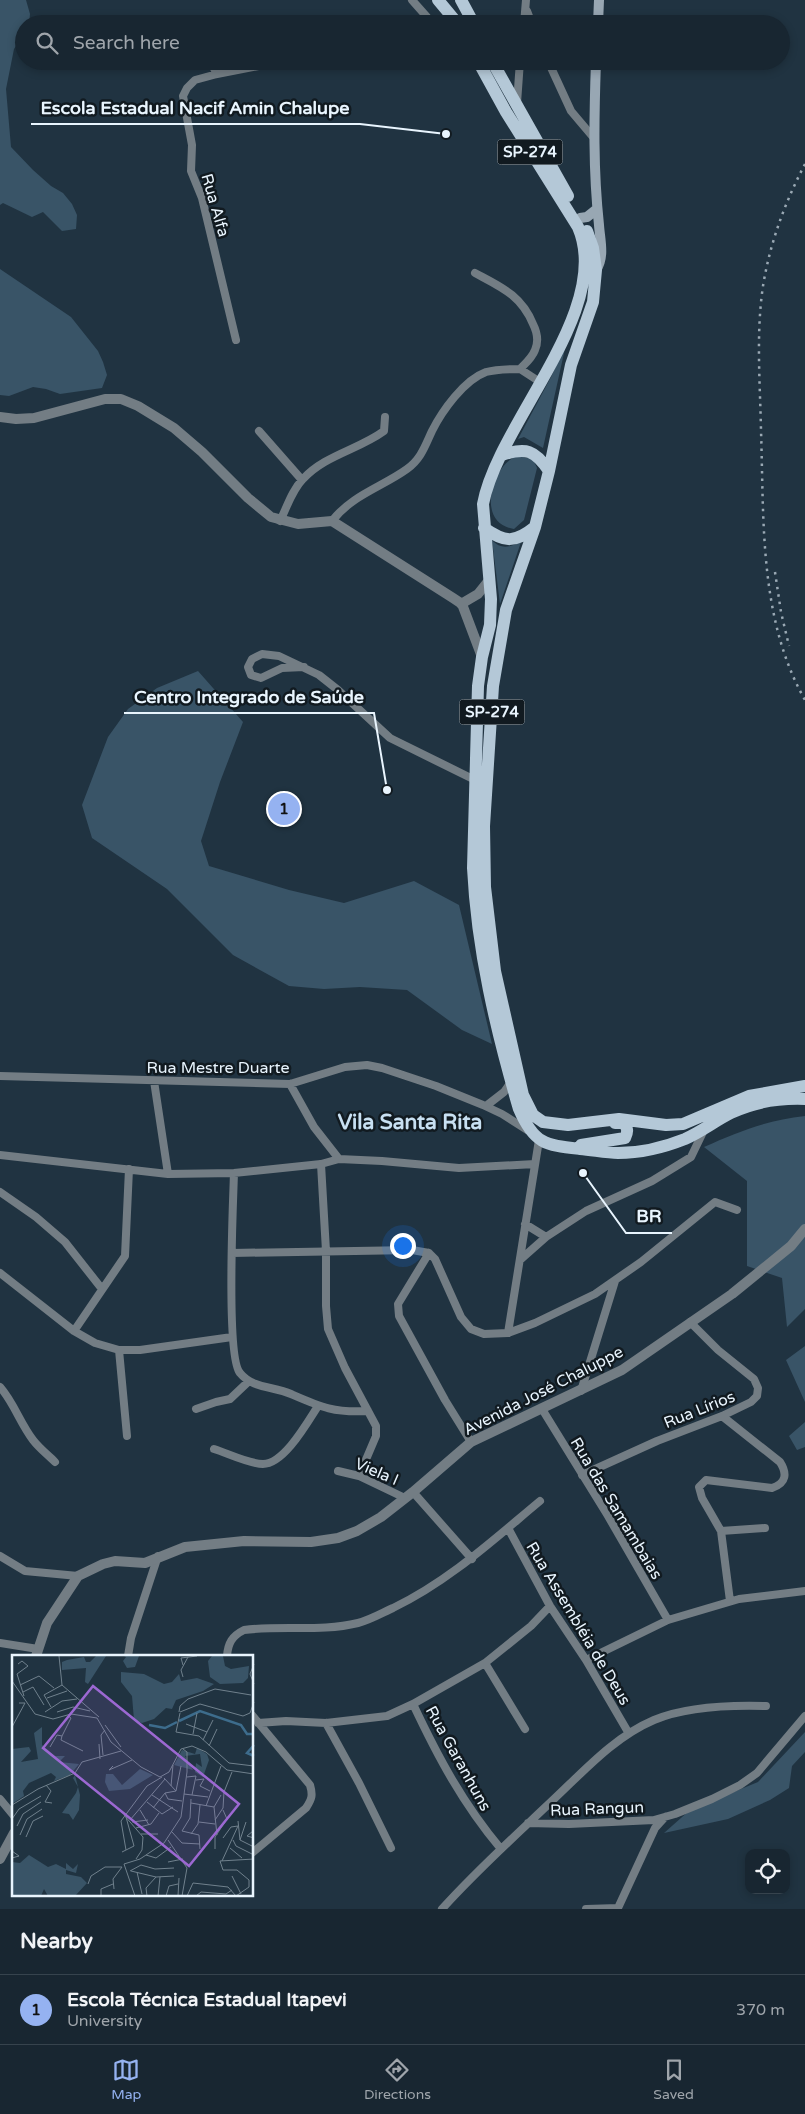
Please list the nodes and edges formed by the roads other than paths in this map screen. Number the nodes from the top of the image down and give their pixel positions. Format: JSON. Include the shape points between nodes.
{"nodes":[{"id":1,"x":412,"y":0,"type":"edge"},
{"id":2,"x":462,"y":0,"type":"edge"},
{"id":3,"x":526,"y":0,"type":"edge"},
{"id":4,"x":599,"y":0,"type":"edge"},
{"id":5,"x":445,"y":2,"type":"edge"},
{"id":6,"x":527,"y":9,"type":"junction"},
{"id":7,"x":425,"y":15,"type":"edge"},
{"id":8,"x":453,"y":15,"type":"edge"},
{"id":9,"x":470,"y":15,"type":"edge"},
{"id":10,"x":526,"y":15,"type":"edge"},
{"id":11,"x":529,"y":15,"type":"edge"},
{"id":12,"x":598,"y":15,"type":"edge"},
{"id":13,"x":215,"y":70,"type":"edge"},
{"id":14,"x":238,"y":70,"type":"edge"},
{"id":15,"x":483,"y":70,"type":"edge"},
{"id":16,"x":497,"y":70,"type":"edge"},
{"id":17,"x":519,"y":70,"type":"edge"},
{"id":18,"x":552,"y":70,"type":"edge"},
{"id":19,"x":596,"y":70,"type":"edge"},
{"id":20,"x":217,"y":74,"type":"junction"},
{"id":21,"x":516,"y":105,"type":"junction"},
{"id":22,"x":593,"y":137,"type":"junction"},
{"id":23,"x":597,"y":209,"type":"junction"},
{"id":24,"x":580,"y":218,"type":"junction"},
{"id":25,"x":596,"y":270,"type":"junction"},
{"id":26,"x":475,"y":273,"type":"dead end"},
{"id":27,"x":236,"y":340,"type":"dead end"},
{"id":28,"x":520,"y":369,"type":"junction"},
{"id":29,"x":540,"y":382,"type":"junction"},
{"id":30,"x":0,"y":417,"type":"edge"},
{"id":31,"x":385,"y":417,"type":"dead end"},
{"id":32,"x":259,"y":431,"type":"dead end"},
{"id":33,"x":502,"y":455,"type":"junction"},
{"id":34,"x":549,"y":471,"type":"junction"},
{"id":35,"x":302,"y":480,"type":"junction"},
{"id":36,"x":280,"y":521,"type":"junction"},
{"id":37,"x":332,"y":521,"type":"junction"},
{"id":38,"x":535,"y":527,"type":"junction"},
{"id":39,"x":484,"y":528,"type":"junction"},
{"id":40,"x":490,"y":579,"type":"junction"},
{"id":41,"x":461,"y":604,"type":"junction"},
{"id":42,"x":482,"y":657,"type":"junction"},
{"id":43,"x":304,"y":667,"type":"junction"},
{"id":44,"x":477,"y":781,"type":"junction"},
{"id":45,"x":0,"y":1076,"type":"edge"},
{"id":46,"x":154,"y":1081,"type":"junction"},
{"id":47,"x":511,"y":1082,"type":"junction"},
{"id":48,"x":290,"y":1084,"type":"junction"},
{"id":49,"x":805,"y":1086,"type":"edge"},
{"id":50,"x":805,"y":1099,"type":"edge"},
{"id":51,"x":486,"y":1106,"type":"junction"},
{"id":52,"x":589,"y":1122,"type":"junction"},
{"id":53,"x":705,"y":1129,"type":"junction"},
{"id":54,"x":536,"y":1137,"type":"junction"},
{"id":55,"x":572,"y":1148,"type":"junction"},
{"id":56,"x":0,"y":1155,"type":"edge"},
{"id":57,"x":339,"y":1159,"type":"junction"},
{"id":58,"x":321,"y":1164,"type":"junction"},
{"id":59,"x":535,"y":1164,"type":"junction"},
{"id":60,"x":129,"y":1169,"type":"junction"},
{"id":61,"x":234,"y":1173,"type":"junction"},
{"id":62,"x":168,"y":1174,"type":"junction"},
{"id":63,"x":0,"y":1192,"type":"edge"},
{"id":64,"x":737,"y":1210,"type":"dead end"},
{"id":65,"x":525,"y":1224,"type":"junction"},
{"id":66,"x":805,"y":1229,"type":"edge"},
{"id":67,"x":546,"y":1237,"type":"junction"},
{"id":68,"x":326,"y":1251,"type":"junction"},
{"id":69,"x":232,"y":1253,"type":"junction"},
{"id":70,"x":429,"y":1253,"type":"junction"},
{"id":71,"x":520,"y":1260,"type":"junction"},
{"id":72,"x":0,"y":1273,"type":"edge"},
{"id":73,"x":615,"y":1281,"type":"junction"},
{"id":74,"x":102,"y":1289,"type":"junction"},
{"id":75,"x":690,"y":1322,"type":"junction"},
{"id":76,"x":74,"y":1331,"type":"junction"},
{"id":77,"x":508,"y":1332,"type":"junction"},
{"id":78,"x":232,"y":1337,"type":"junction"},
{"id":79,"x":119,"y":1350,"type":"junction"},
{"id":80,"x":249,"y":1381,"type":"junction"},
{"id":81,"x":0,"y":1387,"type":"edge"},
{"id":82,"x":581,"y":1390,"type":"junction"},
{"id":83,"x":318,"y":1406,"type":"junction"},
{"id":84,"x":196,"y":1409,"type":"dead end"},
{"id":85,"x":542,"y":1409,"type":"junction"},
{"id":86,"x":368,"y":1411,"type":"junction"},
{"id":87,"x":722,"y":1416,"type":"junction"},
{"id":88,"x":127,"y":1436,"type":"dead end"},
{"id":89,"x":471,"y":1442,"type":"junction"},
{"id":90,"x":214,"y":1449,"type":"dead end"},
{"id":91,"x":56,"y":1462,"type":"dead end"},
{"id":92,"x":338,"y":1471,"type":"dead end"},
{"id":93,"x":582,"y":1475,"type":"junction"},
{"id":94,"x":359,"y":1476,"type":"junction"},
{"id":95,"x":413,"y":1492,"type":"junction"},
{"id":96,"x":405,"y":1498,"type":"junction"},
{"id":97,"x":540,"y":1501,"type":"dead end"},
{"id":98,"x":508,"y":1528,"type":"junction"},
{"id":99,"x":765,"y":1528,"type":"dead end"},
{"id":100,"x":722,"y":1531,"type":"junction"},
{"id":101,"x":0,"y":1556,"type":"edge"},
{"id":102,"x":158,"y":1556,"type":"junction"},
{"id":103,"x":472,"y":1559,"type":"junction"},
{"id":104,"x":78,"y":1576,"type":"junction"},
{"id":105,"x":805,"y":1591,"type":"edge"},
{"id":106,"x":730,"y":1601,"type":"junction"},
{"id":107,"x":550,"y":1606,"type":"junction"},
{"id":108,"x":668,"y":1620,"type":"junction"},
{"id":109,"x":0,"y":1643,"type":"edge"},
{"id":110,"x":37,"y":1653,"type":"edge"},
{"id":111,"x":128,"y":1655,"type":"edge"},
{"id":112,"x":227,"y":1655,"type":"edge"},
{"id":113,"x":586,"y":1660,"type":"junction"},
{"id":114,"x":485,"y":1663,"type":"junction"},
{"id":115,"x":413,"y":1704,"type":"junction"},
{"id":116,"x":766,"y":1706,"type":"dead end"},
{"id":117,"x":805,"y":1716,"type":"edge"},
{"id":118,"x":254,"y":1718,"type":"edge"},
{"id":119,"x":258,"y":1723,"type":"junction"},
{"id":120,"x":326,"y":1723,"type":"junction"},
{"id":121,"x":525,"y":1729,"type":"dead end"},
{"id":122,"x":628,"y":1732,"type":"junction"},
{"id":123,"x":0,"y":1799,"type":"edge"},
{"id":124,"x":12,"y":1814,"type":"edge"},
{"id":125,"x":665,"y":1816,"type":"junction"},
{"id":126,"x":528,"y":1823,"type":"junction"},
{"id":127,"x":12,"y":1837,"type":"edge"},
{"id":128,"x":391,"y":1848,"type":"dead end"},
{"id":129,"x":501,"y":1849,"type":"junction"},
{"id":130,"x":254,"y":1851,"type":"edge"},
{"id":131,"x":0,"y":1859,"type":"edge"},
{"id":132,"x":618,"y":1908,"type":"edge"},
{"id":133,"x":442,"y":1909,"type":"edge"},
{"id":134,"x":586,"y":1909,"type":"edge"}],
"edges":[{"from":1,"to":7,"type":"street"},
{"from":2,"to":9,"type":"main road"},
{"from":3,"to":6,"type":"street"},
{"from":4,"to":12,"type":"main road"},
{"from":5,"to":8,"type":"main road"},
{"from":6,"to":10,"type":"street"},
{"from":6,"to":11,"type":"street"},
{"from":13,"to":20,"type":"street"},
{"from":14,"to":20,"type":"street","name":"Rua Alfa"},
{"from":15,"to":29,"type":"main road","number":"SP-274","via":[[584,241],[580,296],[571,322]]},
{"from":16,"to":21,"type":"main road","number":"SP-274"},
{"from":17,"to":21,"type":"street"},
{"from":18,"to":22,"type":"street","via":[[571,111]]},
{"from":19,"to":22,"type":"main road"},
{"from":20,"to":27,"type":"street","name":"Rua Alfa","via":[[195,80],[183,96],[192,145],[191,171],[202,198]]},
{"from":21,"to":24,"type":"main road","number":"SP-274"},
{"from":22,"to":23,"type":"main road"},
{"from":23,"to":24,"type":"main road"},
{"from":23,"to":25,"type":"main road","via":[[602,248]]},
{"from":24,"to":25,"type":"main road","number":"SP-274","via":[[591,241]]},
{"from":25,"to":34,"type":"main road","number":"SP-274","via":[[593,302],[572,365]]},
{"from":26,"to":28,"type":"street","via":[[522,302],[530,316],[538,342],[532,356]]},
{"from":28,"to":29,"type":"street"},
{"from":28,"to":37,"type":"street","via":[[485,372],[473,380],[441,415],[419,459],[351,501]]},
{"from":29,"to":33,"type":"main road","number":"SP-274"},
{"from":30,"to":36,"type":"street","via":[[34,418],[105,399],[121,399],[174,428],[260,510]]},
{"from":31,"to":35,"type":"street","via":[[384,431],[330,458]]},
{"from":32,"to":35,"type":"street"},
{"from":33,"to":34,"type":"main road","via":[[520,450],[534,453]]},
{"from":33,"to":39,"type":"main road","number":"SP-274","via":[[485,491]]},
{"from":34,"to":38,"type":"main road","number":"SP-274"},
{"from":35,"to":36,"type":"street"},
{"from":36,"to":37,"type":"street","via":[[298,524]]},
{"from":37,"to":41,"type":"street"},
{"from":38,"to":39,"type":"main road","via":[[515,539],[502,539]]},
{"from":38,"to":52,"type":"main road","number":"SP-274","via":[[506,610],[493,686],[484,826],[484,887],[495,971],[529,1108],[543,1122],[568,1125]]},
{"from":39,"to":40,"type":"main road","number":"SP-274"},
{"from":40,"to":41,"type":"street","via":[[478,594]]},
{"from":40,"to":42,"type":"main road","number":"SP-274","via":[[490,626]]},
{"from":41,"to":42,"type":"street"},
{"from":42,"to":44,"type":"main road","number":"SP-274","via":[[478,686]]},
{"from":43,"to":43,"type":"street","via":[[282,668],[261,678],[251,675],[248,667],[252,659],[262,654],[279,656]]},
{"from":43,"to":44,"type":"street","via":[[338,690],[390,738]]},
{"from":44,"to":47,"type":"main road","number":"SP-274","via":[[473,868],[477,931]]},
{"from":45,"to":46,"type":"street","name":"Rua Mestre Duarte"},
{"from":46,"to":48,"type":"street","name":"Rua Mestre Duarte"},
{"from":46,"to":62,"type":"street"},
{"from":47,"to":51,"type":"street"},
{"from":47,"to":54,"type":"main road","number":"SP-274","via":[[519,1109]]},
{"from":48,"to":51,"type":"street","name":"Rua Mestre Duarte","via":[[345,1066],[367,1065],[427,1083]]},
{"from":48,"to":57,"type":"street","via":[[314,1127]]},
{"from":49,"to":52,"type":"main road","number":"SP-274","via":[[749,1096],[683,1124],[619,1119]]},
{"from":50,"to":53,"type":"main road","via":[[759,1102]]},
{"from":51,"to":54,"type":"street","name":"Rua Mestre Duarte","via":[[507,1116]]},
{"from":52,"to":55,"type":"main road","via":[[622,1122],[628,1133],[620,1140]]},
{"from":53,"to":55,"type":"main road","via":[[676,1142],[646,1150],[618,1153]]},
{"from":53,"to":67,"type":"street","via":[[691,1156],[652,1181],[586,1211]]},
{"from":54,"to":55,"type":"main road"},
{"from":54,"to":59,"type":"street"},
{"from":56,"to":60,"type":"street"},
{"from":57,"to":58,"type":"street"},
{"from":57,"to":59,"type":"street","via":[[460,1168]]},
{"from":58,"to":61,"type":"street"},
{"from":58,"to":68,"type":"street"},
{"from":59,"to":65,"type":"street"},
{"from":60,"to":62,"type":"street"},
{"from":60,"to":74,"type":"street","via":[[125,1256]]},
{"from":61,"to":62,"type":"street"},
{"from":61,"to":69,"type":"street"},
{"from":63,"to":74,"type":"street","via":[[65,1242]]},
{"from":64,"to":73,"type":"street","via":[[715,1202]]},
{"from":65,"to":67,"type":"street"},
{"from":65,"to":71,"type":"street"},
{"from":66,"to":75,"type":"street","name":"Avenida José Chaluppe","via":[[791,1246],[732,1294]]},
{"from":67,"to":71,"type":"street"},
{"from":68,"to":69,"type":"street"},
{"from":68,"to":70,"type":"street","via":[[412,1250]]},
{"from":68,"to":86,"type":"street","via":[[328,1328]]},
{"from":69,"to":78,"type":"street"},
{"from":70,"to":77,"type":"street","via":[[435,1259],[461,1318],[471,1329],[484,1334]]},
{"from":70,"to":89,"type":"street","via":[[398,1304],[398,1316]]},
{"from":71,"to":77,"type":"street"},
{"from":72,"to":76,"type":"street"},
{"from":73,"to":77,"type":"street","via":[[535,1323]]},
{"from":73,"to":82,"type":"street"},
{"from":74,"to":76,"type":"street"},
{"from":75,"to":82,"type":"street","name":"Avenida José Chaluppe","via":[[622,1370]]},
{"from":75,"to":87,"type":"street","name":"Rua Lírios","via":[[754,1379],[758,1388],[757,1396],[751,1402]]},
{"from":76,"to":79,"type":"street","via":[[95,1343]]},
{"from":78,"to":79,"type":"street"},
{"from":78,"to":80,"type":"street","via":[[236,1368]]},
{"from":79,"to":88,"type":"street"},
{"from":80,"to":83,"type":"street","via":[[290,1393]]},
{"from":80,"to":84,"type":"street","via":[[230,1399]]},
{"from":81,"to":91,"type":"street","via":[[34,1441]]},
{"from":82,"to":85,"type":"street","name":"Avenida José Chaluppe"},
{"from":83,"to":86,"type":"street","via":[[339,1411]]},
{"from":83,"to":90,"type":"street","via":[[294,1441],[273,1462],[262,1464]]},
{"from":85,"to":89,"type":"street","name":"Avenida José Chaluppe"},
{"from":85,"to":93,"type":"street","name":"Rua das Samambaias"},
{"from":86,"to":94,"type":"street","via":[[376,1426],[376,1436]]},
{"from":87,"to":93,"type":"street","name":"Rua Lírios"},
{"from":87,"to":100,"type":"street","via":[[780,1462],[785,1470],[785,1480],[772,1488],[706,1480],[699,1492]]},
{"from":89,"to":95,"type":"street","name":"Avenida José Chaluppe"},
{"from":92,"to":94,"type":"street","name":"Viela I"},
{"from":93,"to":108,"type":"street","name":"Rua das Samambaias"},
{"from":94,"to":96,"type":"street","name":"Viela I"},
{"from":95,"to":96,"type":"street","name":"Avenida José Chaluppe"},
{"from":95,"to":103,"type":"street"},
{"from":96,"to":102,"type":"street","name":"Avenida José Chaluppe","via":[[381,1517],[338,1538],[311,1542],[205,1544]]},
{"from":97,"to":98,"type":"street"},
{"from":98,"to":103,"type":"street"},
{"from":98,"to":107,"type":"street","name":"Rua Assembléia de Deus"},
{"from":99,"to":100,"type":"street"},
{"from":100,"to":106,"type":"street"},
{"from":101,"to":104,"type":"street","via":[[25,1571]]},
{"from":102,"to":104,"type":"street","name":"Avenida José Chaluppe","via":[[145,1563],[115,1561],[103,1564]]},
{"from":102,"to":111,"type":"street"},
{"from":103,"to":112,"type":"street","via":[[435,1586],[382,1614],[358,1623],[335,1626],[244,1630],[234,1635]]},
{"from":104,"to":110,"type":"street","via":[[47,1623]]},
{"from":105,"to":106,"type":"street"},
{"from":106,"to":108,"type":"street"},
{"from":107,"to":113,"type":"street","name":"Rua Assembléia de Deus"},
{"from":107,"to":114,"type":"street","via":[[531,1626]]},
{"from":108,"to":113,"type":"street"},
{"from":109,"to":110,"type":"street"},
{"from":113,"to":122,"type":"street","name":"Rua Assembléia de Deus"},
{"from":114,"to":115,"type":"street"},
{"from":114,"to":121,"type":"street"},
{"from":115,"to":120,"type":"street","via":[[380,1717]]},
{"from":115,"to":129,"type":"street","name":"Rua Garanhuns","via":[[460,1796]]},
{"from":116,"to":122,"type":"street","via":[[685,1712],[656,1719]]},
{"from":117,"to":125,"type":"street","name":"Rua Rangun","via":[[751,1777],[712,1799]]},
{"from":118,"to":119,"type":"street"},
{"from":119,"to":120,"type":"street"},
{"from":119,"to":130,"type":"street","via":[[310,1785],[312,1793],[306,1808]]},
{"from":120,"to":128,"type":"street"},
{"from":122,"to":126,"type":"street"},
{"from":123,"to":124,"type":"street"},
{"from":125,"to":126,"type":"street","name":"Rua Rangun","via":[[654,1820]]},
{"from":125,"to":132,"type":"street","via":[[655,1828]]},
{"from":126,"to":129,"type":"street"},
{"from":127,"to":131,"type":"street"},
{"from":129,"to":133,"type":"street"},
{"from":132,"to":134,"type":"street"}]}
